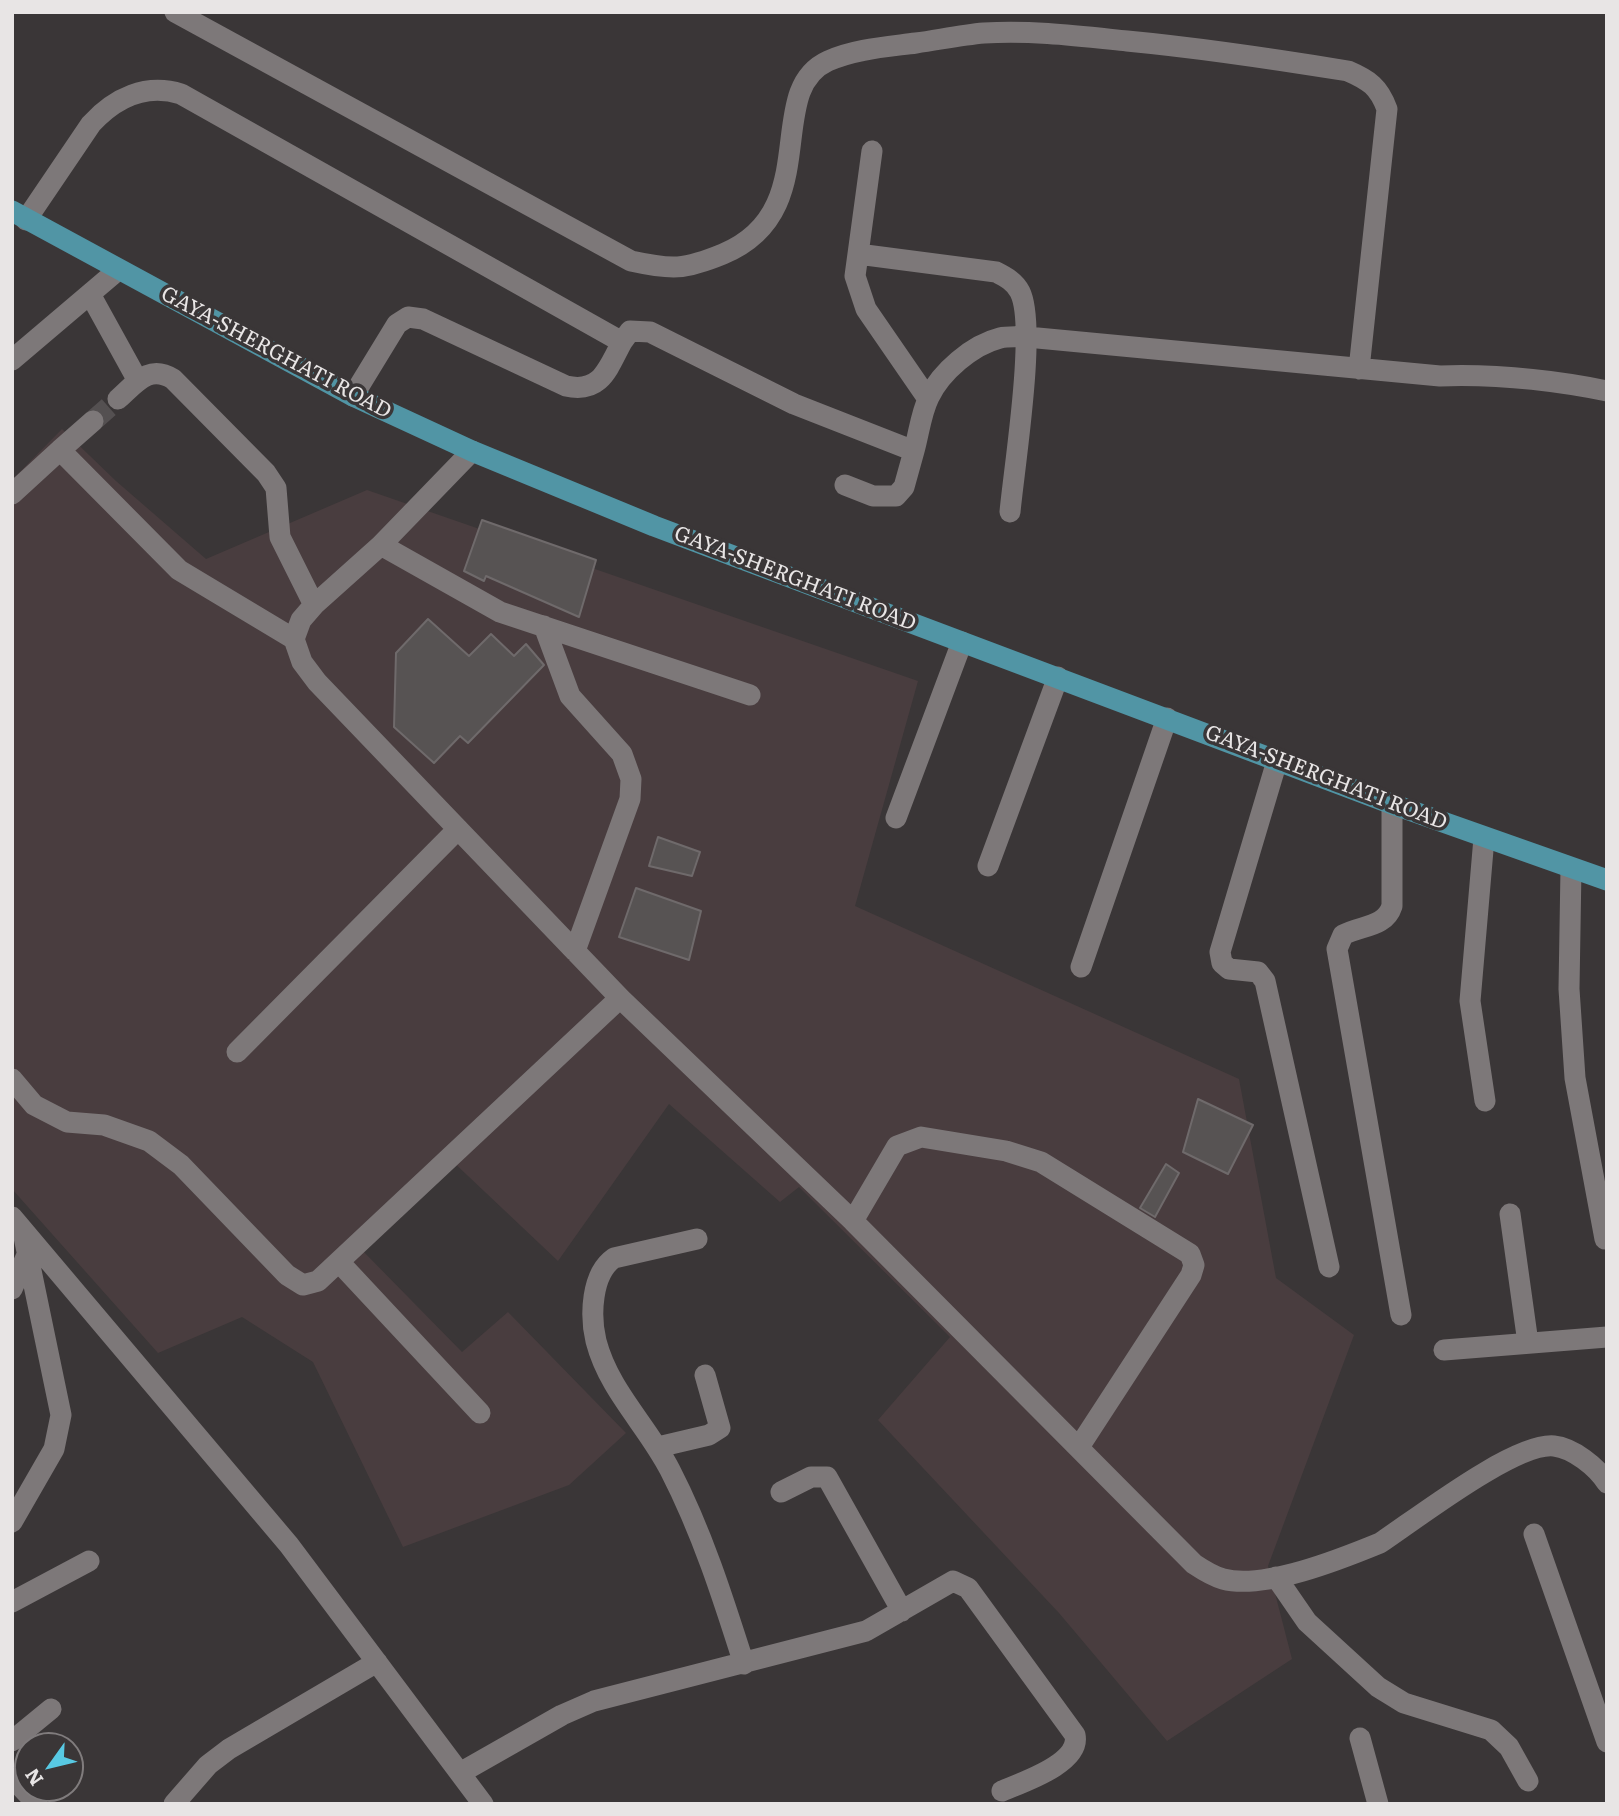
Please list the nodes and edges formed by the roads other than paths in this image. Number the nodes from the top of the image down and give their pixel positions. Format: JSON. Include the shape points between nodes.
{"nodes":[{"id":1,"x":175,"y":12,"type":"edge"},
{"id":2,"x":872,"y":151,"type":"dead end"},
{"id":3,"x":19,"y":216,"type":"edge"},
{"id":4,"x":858,"y":254,"type":"junction"},
{"id":5,"x":118,"y":270,"type":"junction"},
{"id":6,"x":90,"y":294,"type":"junction"},
{"id":7,"x":1027,"y":337,"type":"junction"},
{"id":8,"x":622,"y":342,"type":"junction"},
{"id":9,"x":12,"y":360,"type":"edge"},
{"id":10,"x":1359,"y":369,"type":"junction"},
{"id":11,"x":138,"y":381,"type":"junction"},
{"id":12,"x":1607,"y":391,"type":"edge"},
{"id":13,"x":353,"y":396,"type":"junction"},
{"id":14,"x":118,"y":398,"type":"tunnel mouth"},
{"id":15,"x":928,"y":400,"type":"junction"},
{"id":16,"x":93,"y":421,"type":"tunnel mouth"},
{"id":17,"x":60,"y":450,"type":"junction"},
{"id":18,"x":472,"y":451,"type":"junction"},
{"id":19,"x":914,"y":451,"type":"junction"},
{"id":20,"x":845,"y":485,"type":"dead end"},
{"id":21,"x":12,"y":494,"type":"edge"},
{"id":22,"x":1010,"y":512,"type":"dead end"},
{"id":23,"x":381,"y":545,"type":"junction"},
{"id":24,"x":314,"y":605,"type":"junction"},
{"id":25,"x":544,"y":626,"type":"junction"},
{"id":26,"x":294,"y":639,"type":"junction"},
{"id":27,"x":962,"y":642,"type":"junction"},
{"id":28,"x":1058,"y":677,"type":"junction"},
{"id":29,"x":750,"y":695,"type":"dead end"},
{"id":30,"x":1167,"y":718,"type":"junction"},
{"id":31,"x":1277,"y":761,"type":"junction"},
{"id":32,"x":1392,"y":804,"type":"junction"},
{"id":33,"x":896,"y":818,"type":"dead end"},
{"id":34,"x":458,"y":829,"type":"junction"},
{"id":35,"x":1484,"y":838,"type":"junction"},
{"id":36,"x":988,"y":866,"type":"dead end"},
{"id":37,"x":1571,"y":868,"type":"junction"},
{"id":38,"x":1607,"y":880,"type":"edge"},
{"id":39,"x":575,"y":951,"type":"junction"},
{"id":40,"x":1082,"y":967,"type":"dead end"},
{"id":41,"x":620,"y":998,"type":"junction"},
{"id":42,"x":237,"y":1052,"type":"dead end"},
{"id":43,"x":12,"y":1079,"type":"edge"},
{"id":44,"x":1485,"y":1101,"type":"dead end"},
{"id":45,"x":1510,"y":1214,"type":"dead end"},
{"id":46,"x":853,"y":1220,"type":"junction"},
{"id":47,"x":17,"y":1224,"type":"edge"},
{"id":48,"x":1605,"y":1238,"type":"edge"},
{"id":49,"x":697,"y":1239,"type":"dead end"},
{"id":50,"x":27,"y":1255,"type":"junction"},
{"id":51,"x":339,"y":1262,"type":"junction"},
{"id":52,"x":1329,"y":1267,"type":"dead end"},
{"id":53,"x":12,"y":1289,"type":"edge"},
{"id":54,"x":1401,"y":1315,"type":"dead end"},
{"id":55,"x":1607,"y":1337,"type":"edge"},
{"id":56,"x":1528,"y":1343,"type":"junction"},
{"id":57,"x":1444,"y":1350,"type":"dead end"},
{"id":58,"x":705,"y":1375,"type":"dead end"},
{"id":59,"x":480,"y":1413,"type":"dead end"},
{"id":60,"x":658,"y":1447,"type":"junction"},
{"id":61,"x":1079,"y":1447,"type":"junction"},
{"id":62,"x":1604,"y":1474,"type":"edge"},
{"id":63,"x":781,"y":1492,"type":"dead end"},
{"id":64,"x":12,"y":1522,"type":"edge"},
{"id":65,"x":1534,"y":1534,"type":"dead end"},
{"id":66,"x":89,"y":1561,"type":"dead end"},
{"id":67,"x":1276,"y":1577,"type":"junction"},
{"id":68,"x":12,"y":1602,"type":"edge"},
{"id":69,"x":902,"y":1611,"type":"junction"},
{"id":70,"x":377,"y":1662,"type":"junction"},
{"id":71,"x":744,"y":1664,"type":"junction"},
{"id":72,"x":51,"y":1709,"type":"dead end"},
{"id":73,"x":1360,"y":1738,"type":"dead end"},
{"id":74,"x":12,"y":1741,"type":"edge"},
{"id":75,"x":1607,"y":1742,"type":"edge"},
{"id":76,"x":460,"y":1773,"type":"junction"},
{"id":77,"x":12,"y":1777,"type":"edge"},
{"id":78,"x":1528,"y":1780,"type":"dead end"},
{"id":79,"x":1002,"y":1791,"type":"dead end"},
{"id":80,"x":37,"y":1804,"type":"edge"},
{"id":81,"x":174,"y":1804,"type":"edge"},
{"id":82,"x":483,"y":1804,"type":"edge"},
{"id":83,"x":1378,"y":1804,"type":"edge"}],
"edges":[{"from":1,"to":10,"type":"street","via":[[631,261],[667,269],[702,262],[741,246],[769,222],[784,188],[797,101],[805,81],[825,62],[857,51],[983,33],[1053,33],[1192,46],[1348,71],[1368,80],[1381,93],[1387,109]]},
{"from":2,"to":4,"type":"street"},
{"from":3,"to":5,"type":"main road","name":"GAYA-SHERGHATI ROAD"},
{"from":3,"to":8,"type":"street","via":[[103,111],[146,89],[165,89]]},
{"from":4,"to":7,"type":"street","via":[[996,272],[1019,290]]},
{"from":4,"to":15,"type":"street","via":[[855,275],[866,309]]},
{"from":5,"to":6,"type":"street"},
{"from":5,"to":13,"type":"main road","name":"GAYA-SHERGHATI ROAD"},
{"from":6,"to":9,"type":"street"},
{"from":6,"to":11,"type":"street"},
{"from":7,"to":10,"type":"street"},
{"from":7,"to":15,"type":"street","via":[[983,344],[938,381]]},
{"from":7,"to":22,"type":"street"},
{"from":8,"to":13,"type":"street","via":[[604,376],[581,390],[423,319],[408,317],[397,324]]},
{"from":8,"to":19,"type":"street","via":[[630,331],[650,332],[794,404]]},
{"from":10,"to":12,"type":"street","via":[[1535,379]]},
{"from":11,"to":14,"type":"street"},
{"from":11,"to":24,"type":"street","via":[[153,371],[173,379],[266,473],[276,488],[281,537]]},
{"from":13,"to":18,"type":"main road","name":"GAYA-SHERGHATI ROAD"},
{"from":15,"to":19,"type":"street"},
{"from":16,"to":17,"type":"street"},
{"from":17,"to":21,"type":"street"},
{"from":17,"to":26,"type":"street","via":[[179,570]]},
{"from":18,"to":23,"type":"street"},
{"from":18,"to":27,"type":"main road","name":"GAYA-SHERGHATI ROAD","via":[[654,526]]},
{"from":19,"to":20,"type":"street","via":[[904,487],[896,496],[873,496]]},
{"from":23,"to":24,"type":"street"},
{"from":23,"to":25,"type":"street","via":[[500,612]]},
{"from":24,"to":26,"type":"street","via":[[301,620]]},
{"from":25,"to":29,"type":"street"},
{"from":25,"to":39,"type":"street","via":[[570,696],[622,754],[631,779],[631,799]]},
{"from":26,"to":34,"type":"street","via":[[317,682]]},
{"from":27,"to":28,"type":"main road","name":"GAYA-SHERGHATI ROAD"},
{"from":27,"to":33,"type":"street"},
{"from":28,"to":30,"type":"main road","name":"GAYA-SHERGHATI ROAD"},
{"from":28,"to":36,"type":"street"},
{"from":30,"to":31,"type":"main road","name":"GAYA-SHERGHATI ROAD"},
{"from":30,"to":40,"type":"street"},
{"from":31,"to":32,"type":"main road","name":"GAYA-SHERGHATI ROAD"},
{"from":31,"to":52,"type":"street","via":[[1220,952],[1229,969],[1258,972],[1265,981]]},
{"from":32,"to":35,"type":"main road","name":"GAYA-SHERGHATI ROAD"},
{"from":32,"to":54,"type":"street","via":[[1390,914],[1343,935],[1337,949]]},
{"from":34,"to":39,"type":"street"},
{"from":34,"to":42,"type":"street"},
{"from":35,"to":37,"type":"main road","name":"GAYA-SHERGHATI ROAD"},
{"from":35,"to":44,"type":"street","via":[[1471,1001]]},
{"from":37,"to":38,"type":"main road","name":"GAYA-SHERGHATI ROAD"},
{"from":37,"to":48,"type":"street","via":[[1569,989],[1574,1066]]},
{"from":39,"to":41,"type":"street"},
{"from":41,"to":46,"type":"street"},
{"from":41,"to":51,"type":"street"},
{"from":43,"to":51,"type":"street","via":[[34,1105],[67,1122],[104,1125],[149,1140],[181,1165],[287,1275],[303,1285],[318,1281]]},
{"from":45,"to":56,"type":"street"},
{"from":46,"to":61,"type":"street"},
{"from":46,"to":61,"type":"street","via":[[897,1146],[921,1137],[1006,1150],[1041,1161],[1190,1254],[1191,1275]]},
{"from":47,"to":50,"type":"street"},
{"from":47,"to":70,"type":"street","via":[[289,1545]]},
{"from":49,"to":60,"type":"street","via":[[614,1258],[599,1273],[593,1320],[604,1368]]},
{"from":50,"to":53,"type":"street"},
{"from":50,"to":64,"type":"street","via":[[61,1415],[54,1449]]},
{"from":51,"to":59,"type":"street"},
{"from":55,"to":56,"type":"street"},
{"from":56,"to":57,"type":"street"},
{"from":58,"to":60,"type":"street","via":[[720,1428]]},
{"from":60,"to":71,"type":"street","via":[[712,1564]]},
{"from":61,"to":67,"type":"street","via":[[1194,1564],[1225,1580]]},
{"from":62,"to":67,"type":"street","via":[[1570,1452],[1554,1446],[1537,1448],[1502,1462],[1380,1543]]},
{"from":63,"to":69,"type":"street","via":[[811,1477],[827,1477]]},
{"from":65,"to":75,"type":"street"},
{"from":66,"to":68,"type":"street"},
{"from":67,"to":78,"type":"street","via":[[1307,1622],[1378,1687],[1404,1703],[1491,1730],[1509,1747]]},
{"from":69,"to":71,"type":"street","via":[[866,1631]]},
{"from":69,"to":79,"type":"street","via":[[944,1585],[961,1583],[1075,1735],[1074,1747],[1060,1764]]},
{"from":70,"to":76,"type":"street"},
{"from":70,"to":81,"type":"street","via":[[229,1749],[208,1765]]},
{"from":71,"to":76,"type":"street","via":[[594,1701]]},
{"from":72,"to":74,"type":"street"},
{"from":73,"to":83,"type":"street"},
{"from":76,"to":82,"type":"street"},
{"from":77,"to":80,"type":"street"}]}
